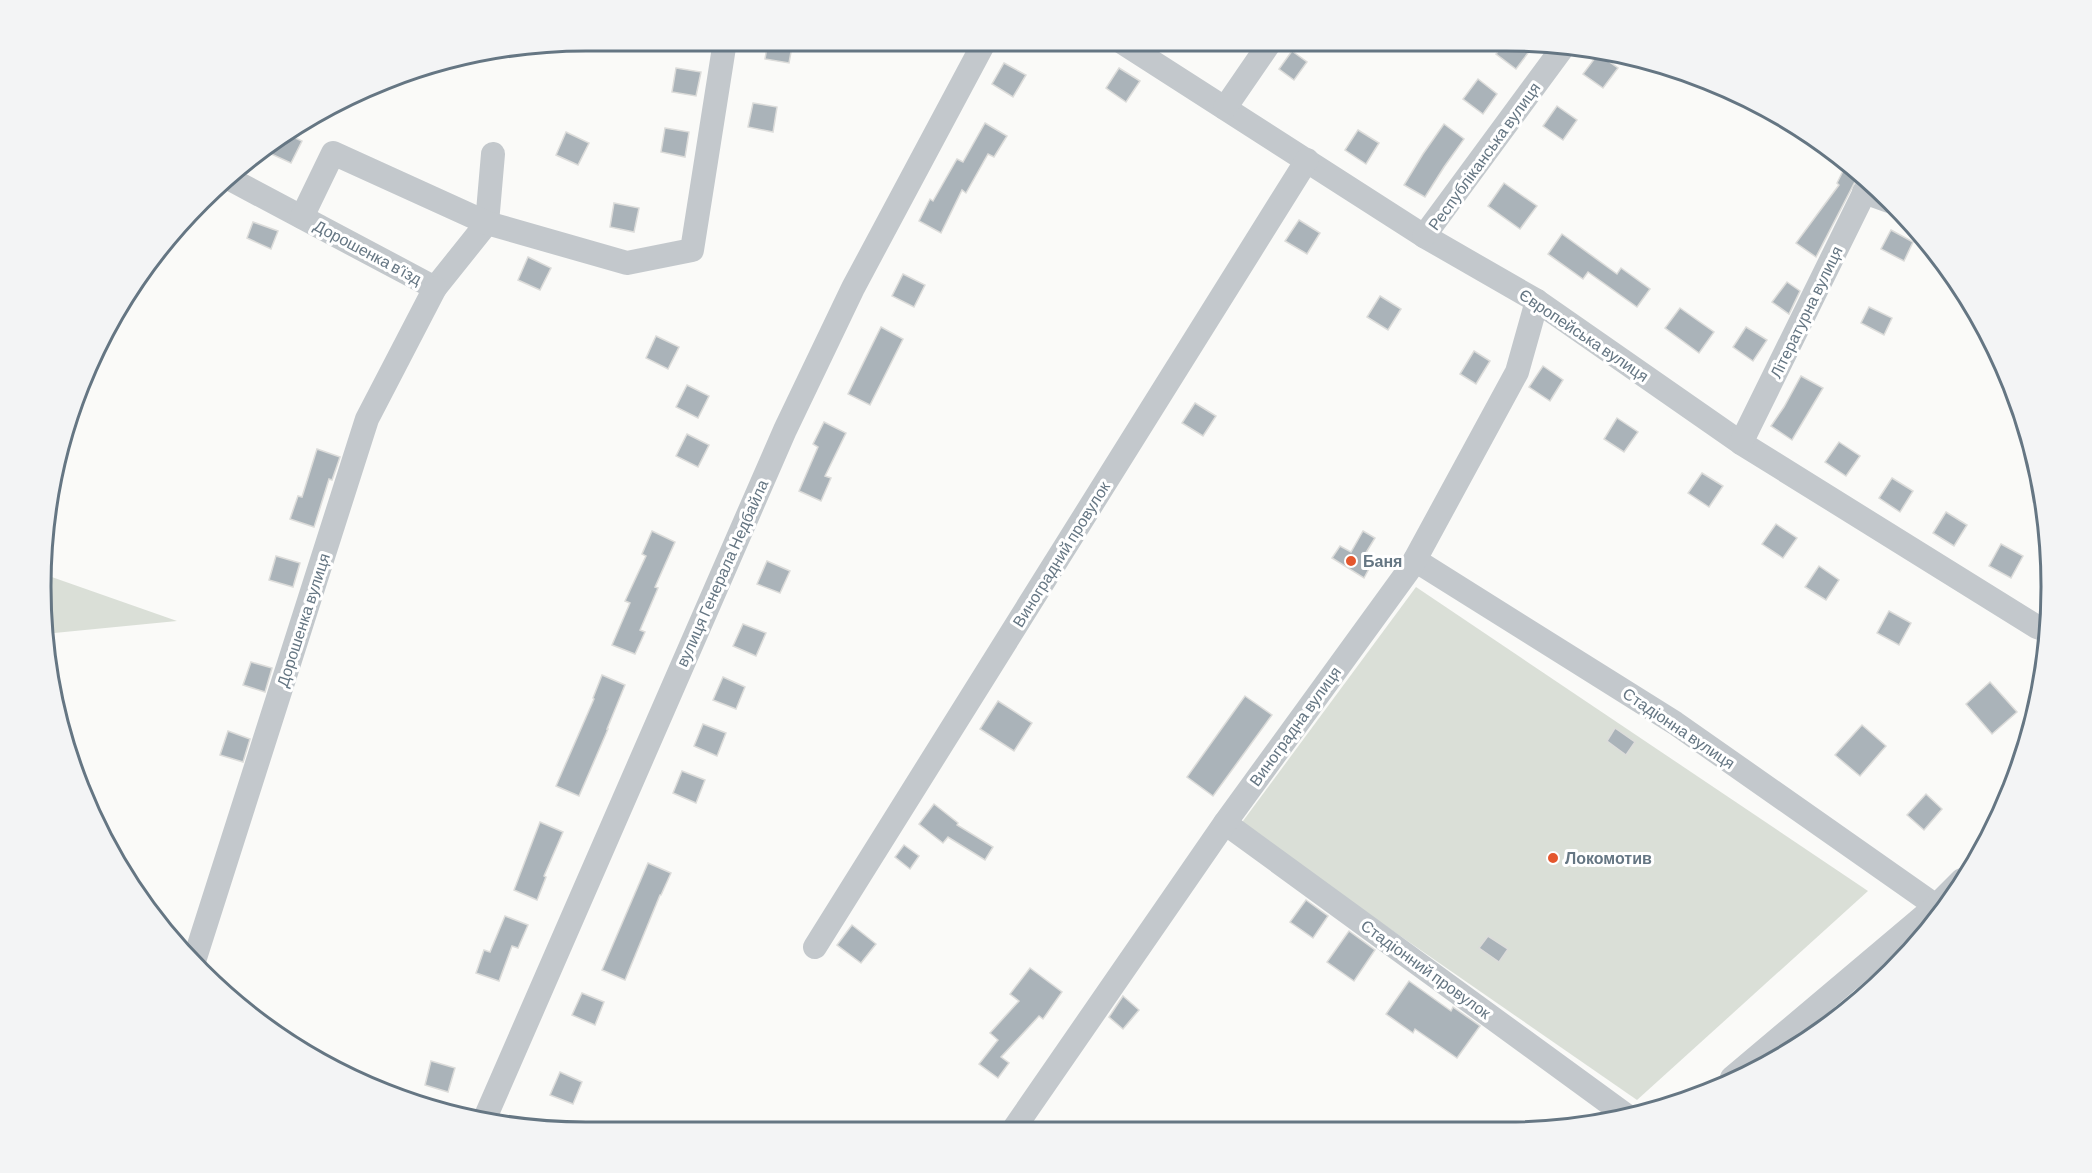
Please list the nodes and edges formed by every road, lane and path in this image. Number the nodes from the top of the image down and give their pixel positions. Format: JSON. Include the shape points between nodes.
{"nodes":[{"id":1,"x":723,"y":51,"type":"edge"},
{"id":2,"x":980,"y":51,"type":"edge"},
{"id":3,"x":1136,"y":51,"type":"edge"},
{"id":4,"x":1264,"y":51,"type":"edge"},
{"id":5,"x":1558,"y":54,"type":"edge"},
{"id":6,"x":1225,"y":108,"type":"junction"},
{"id":7,"x":493,"y":154,"type":"dead end"},
{"id":8,"x":1307,"y":160,"type":"junction"},
{"id":9,"x":236,"y":182,"type":"edge"},
{"id":10,"x":1865,"y":190,"type":"edge"},
{"id":11,"x":302,"y":217,"type":"junction"},
{"id":12,"x":487,"y":223,"type":"junction"},
{"id":13,"x":1425,"y":237,"type":"junction"},
{"id":14,"x":435,"y":288,"type":"junction"},
{"id":15,"x":1536,"y":301,"type":"junction"},
{"id":16,"x":1741,"y":443,"type":"junction"},
{"id":17,"x":1415,"y":560,"type":"junction"},
{"id":18,"x":2039,"y":628,"type":"edge"},
{"id":19,"x":1225,"y":823,"type":"junction"},
{"id":20,"x":1935,"y":905,"type":"edge"},
{"id":21,"x":1932,"y":909,"type":"edge"},
{"id":22,"x":815,"y":947,"type":"dead end"},
{"id":23,"x":197,"y":953,"type":"edge"},
{"id":24,"x":1751,"y":1062,"type":"edge"},
{"id":25,"x":1619,"y":1110,"type":"edge"},
{"id":26,"x":487,"y":1113,"type":"edge"},
{"id":27,"x":1019,"y":1122,"type":"edge"}],
"edges":[{"from":1,"to":12,"type":"street","via":[[692,250],[627,263]]},
{"from":2,"to":26,"type":"street","name":"вулиця Генерала Недбайла","via":[[853,288],[785,430]]},
{"from":3,"to":6,"type":"street","name":"Європейська вулиця"},
{"from":4,"to":6,"type":"street"},
{"from":5,"to":13,"type":"street","name":"Республіканська вулиця"},
{"from":6,"to":8,"type":"street","name":"Європейська вулиця"},
{"from":7,"to":12,"type":"street"},
{"from":8,"to":13,"type":"street","name":"Європейська вулиця"},
{"from":8,"to":22,"type":"street","name":"Виноградний провулок"},
{"from":9,"to":11,"type":"street","name":"Дорошенка в’їзд"},
{"from":10,"to":16,"type":"street","name":"Літературна вулиця"},
{"from":11,"to":12,"type":"street","via":[[333,153]]},
{"from":11,"to":14,"type":"street","name":"Дорошенка в’їзд"},
{"from":12,"to":14,"type":"street","name":"Дорошенка в’їзд"},
{"from":13,"to":15,"type":"street","name":"Європейська вулиця"},
{"from":14,"to":23,"type":"street","name":"Дорошенка вулиця","via":[[367,419]]},
{"from":15,"to":16,"type":"street","name":"Європейська вулиця"},
{"from":15,"to":17,"type":"street","name":"Виноградна вулиця","via":[[1517,372]]},
{"from":16,"to":18,"type":"street","name":"Європейська вулиця"},
{"from":17,"to":19,"type":"street","name":"Виноградна вулиця"},
{"from":17,"to":20,"type":"street","name":"Стадіонна вулиця","via":[[1675,723]]},
{"from":19,"to":25,"type":"street","name":"Стадіонний провулок"},
{"from":19,"to":27,"type":"street","name":"Виноградна вулиця"},
{"from":21,"to":24,"type":"street"}]}
